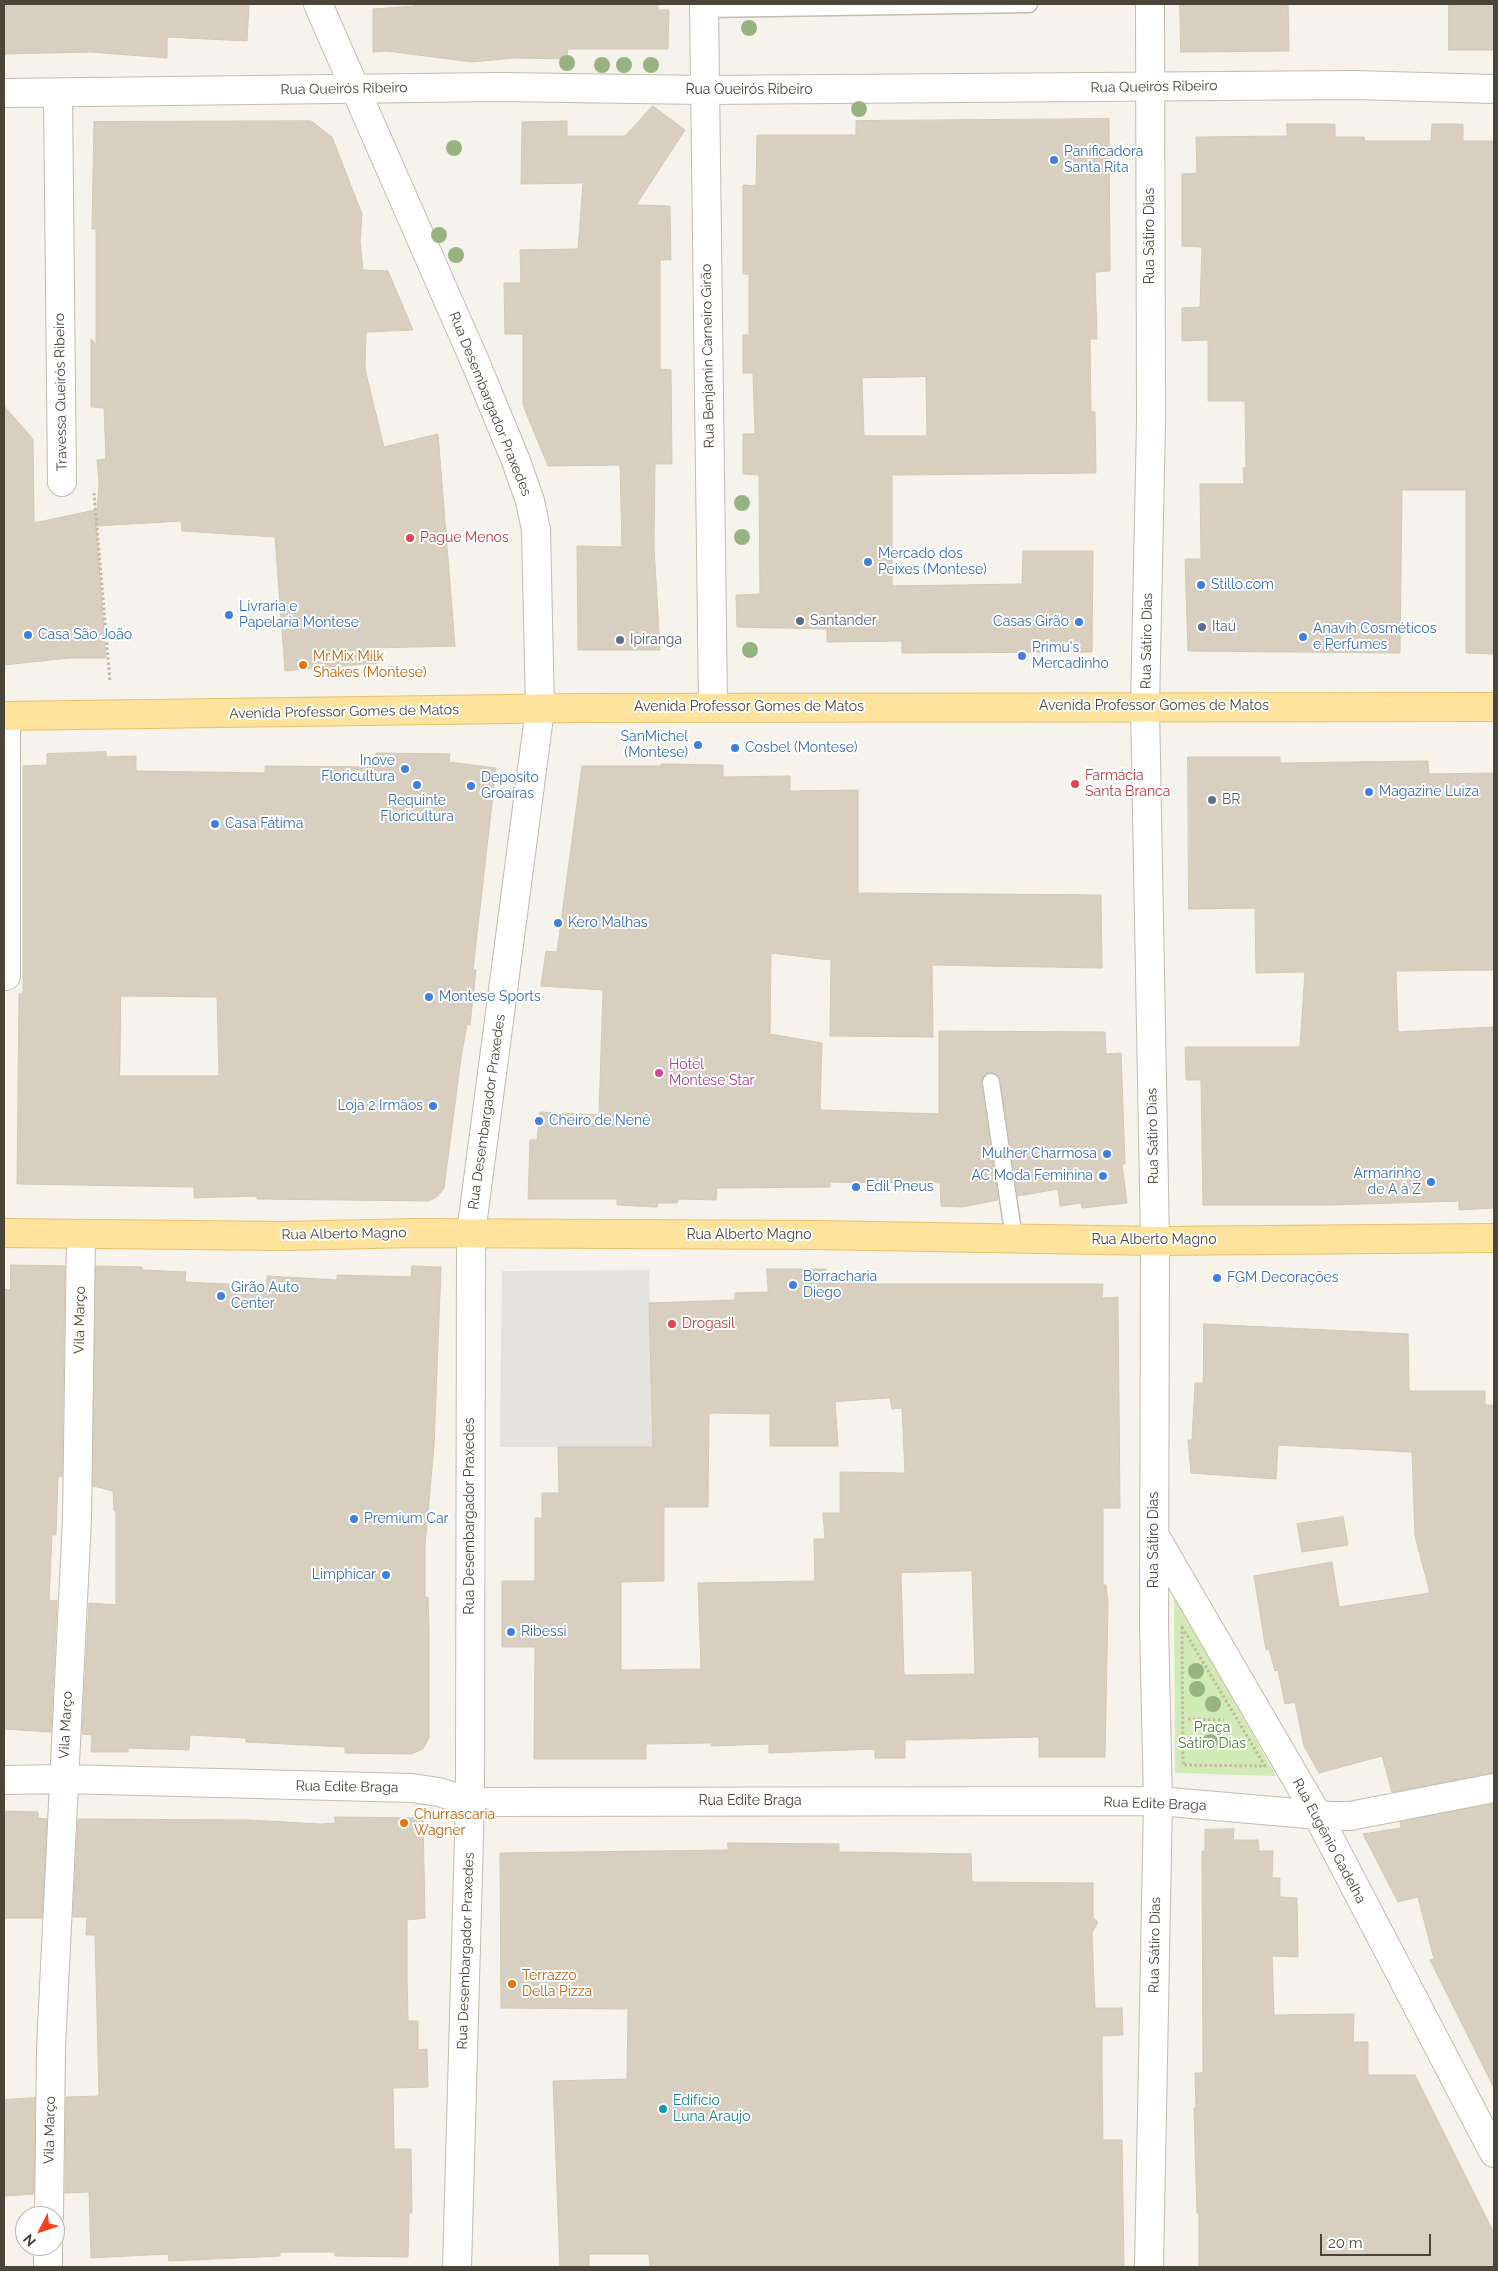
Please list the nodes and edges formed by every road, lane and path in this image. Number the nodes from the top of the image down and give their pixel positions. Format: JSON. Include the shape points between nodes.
{"nodes":[{"id":1,"x":318,"y":4,"type":"edge"},
{"id":2,"x":1029,"y":4,"type":"edge"},
{"id":3,"x":1150,"y":4,"type":"edge"},
{"id":4,"x":704,"y":6,"type":"edge"},
{"id":5,"x":354,"y":88,"type":"junction"},
{"id":6,"x":1150,"y":88,"type":"junction"},
{"id":7,"x":1494,"y":89,"type":"edge"},
{"id":8,"x":704,"y":90,"type":"junction"},
{"id":9,"x":4,"y":93,"type":"edge"},
{"id":10,"x":58,"y":94,"type":"junction"},
{"id":11,"x":62,"y":482,"type":"joint"},
{"id":12,"x":1145,"y":706,"type":"junction"},
{"id":13,"x":714,"y":707,"type":"junction"},
{"id":14,"x":1494,"y":707,"type":"edge"},
{"id":15,"x":540,"y":709,"type":"junction"},
{"id":16,"x":113,"y":714,"type":"junction"},
{"id":17,"x":5,"y":716,"type":"edge"},
{"id":18,"x":6,"y":976,"type":"dead end"},
{"id":19,"x":991,"y":1082,"type":"dead end"},
{"id":20,"x":4,"y":1233,"type":"edge"},
{"id":21,"x":471,"y":1233,"type":"junction"},
{"id":22,"x":81,"y":1234,"type":"junction"},
{"id":23,"x":1014,"y":1238,"type":"junction"},
{"id":24,"x":1494,"y":1238,"type":"edge"},
{"id":25,"x":1154,"y":1241,"type":"junction"},
{"id":26,"x":1154,"y":1535,"type":"junction"},
{"id":27,"x":1182,"y":1719,"type":"junction"},
{"id":28,"x":1237,"y":1720,"type":"junction"},
{"id":29,"x":63,"y":1779,"type":"junction"},
{"id":30,"x":4,"y":1780,"type":"edge"},
{"id":31,"x":1494,"y":1788,"type":"edge"},
{"id":32,"x":1158,"y":1801,"type":"junction"},
{"id":33,"x":470,"y":1802,"type":"junction"},
{"id":34,"x":1318,"y":1816,"type":"junction"},
{"id":35,"x":1494,"y":2153,"type":"edge"},
{"id":36,"x":49,"y":2206,"type":"edge"},
{"id":37,"x":457,"y":2267,"type":"edge"},
{"id":38,"x":1149,"y":2267,"type":"edge"}],
"edges":[{"from":1,"to":5,"type":"street","name":"Rua Desembargador Praxedes"},
{"from":2,"to":4,"type":"lane"},
{"from":3,"to":6,"type":"street","name":"Rua Sátiro Dias"},
{"from":4,"to":8,"type":"street","name":"Rua Benjamin Carneiro Girão"},
{"from":5,"to":8,"type":"street","name":"Rua Queirós Ribeiro"},
{"from":5,"to":10,"type":"street","name":"Rua Queirós Ribeiro"},
{"from":5,"to":15,"type":"street","name":"Rua Desembargador Praxedes","via":[[476,364],[530,501],[536,530]]},
{"from":6,"to":7,"type":"street","name":"Rua Queirós Ribeiro","via":[[1354,85]]},
{"from":6,"to":8,"type":"street","name":"Rua Queirós Ribeiro"},
{"from":6,"to":12,"type":"street","name":"Rua Sátiro Dias","via":[[1151,423]]},
{"from":8,"to":13,"type":"street","name":"Rua Benjamin Carneiro Girão"},
{"from":9,"to":10,"type":"street","name":"Rua Queirós Ribeiro"},
{"from":10,"to":11,"type":"street","name":"Travessa Queirós Ribeiro"},
{"from":11,"to":16,"type":"path","name":"Travessa Queirós Ribeiro","via":[[93,478]]},
{"from":12,"to":13,"type":"main road","name":"Avenida Professor Gomes de Matos"},
{"from":12,"to":14,"type":"main road","name":"Avenida Professor Gomes de Matos"},
{"from":12,"to":25,"type":"street","name":"Rua Sátiro Dias"},
{"from":13,"to":15,"type":"main road","name":"Avenida Professor Gomes de Matos"},
{"from":15,"to":16,"type":"main road","name":"Avenida Professor Gomes de Matos"},
{"from":15,"to":21,"type":"street","name":"Rua Desembargador Praxedes"},
{"from":16,"to":17,"type":"main road","name":"Avenida Professor Gomes de Matos"},
{"from":17,"to":18,"type":"street"},
{"from":19,"to":23,"type":"lane"},
{"from":20,"to":22,"type":"main road","name":"Rua Alberto Magno"},
{"from":21,"to":22,"type":"main road","name":"Rua Alberto Magno","via":[[284,1236]]},
{"from":21,"to":23,"type":"main road","name":"Rua Alberto Magno"},
{"from":21,"to":33,"type":"street","name":"Rua Desembargador Praxedes"},
{"from":22,"to":29,"type":"street","name":"Vila Março","via":[[77,1518]]},
{"from":23,"to":25,"type":"main road","name":"Rua Alberto Magno"},
{"from":24,"to":25,"type":"main road","name":"Rua Alberto Magno"},
{"from":25,"to":26,"type":"street","name":"Rua Sátiro Dias"},
{"from":26,"to":32,"type":"street","name":"Rua Sátiro Dias"},
{"from":26,"to":34,"type":"street","name":"Rua Eugênio Gadelha"},
{"from":27,"to":28,"type":"path"},
{"from":27,"to":28,"type":"path","via":[[1183,1765],[1265,1766]]},
{"from":27,"to":28,"type":"path","via":[[1182,1627]]},
{"from":29,"to":30,"type":"street","name":"Rua Edite Braga"},
{"from":29,"to":33,"type":"street","name":"Rua Edite Braga","via":[[403,1788],[439,1792]]},
{"from":29,"to":36,"type":"street","name":"Vila Março","via":[[51,2048]]},
{"from":31,"to":34,"type":"street","name":"Rua Edite Braga","via":[[1350,1816]]},
{"from":32,"to":33,"type":"street","name":"Rua Edite Braga"},
{"from":32,"to":34,"type":"street","name":"Rua Edite Braga"},
{"from":32,"to":38,"type":"street","name":"Rua Sátiro Dias"},
{"from":33,"to":37,"type":"street","name":"Rua Desembargador Praxedes"},
{"from":34,"to":35,"type":"street","name":"Rua Eugênio Gadelha"}]}
